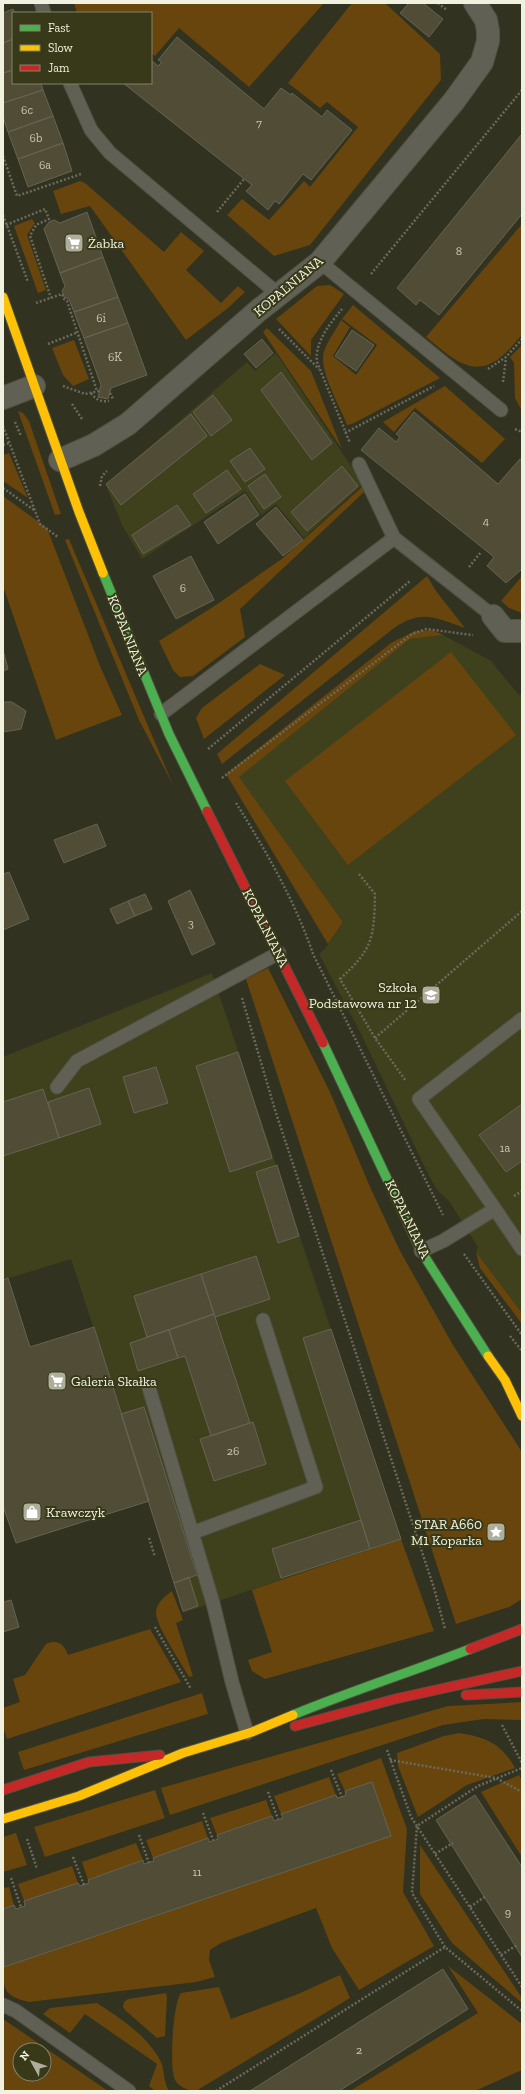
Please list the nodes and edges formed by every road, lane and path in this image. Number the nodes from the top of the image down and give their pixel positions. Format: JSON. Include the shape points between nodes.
{"nodes":[{"id":1,"x":438,"y":3,"type":"edge"},
{"id":2,"x":475,"y":3,"type":"edge"},
{"id":3,"x":447,"y":10,"type":"dead end"},
{"id":4,"x":70,"y":84,"type":"edge"},
{"id":5,"x":522,"y":90,"type":"edge"},
{"id":6,"x":521,"y":94,"type":"edge"},
{"id":7,"x":3,"y":156,"type":"edge"},
{"id":8,"x":7,"y":169,"type":"junction"},
{"id":9,"x":3,"y":171,"type":"edge"},
{"id":10,"x":81,"y":174,"type":"dead end"},
{"id":11,"x":244,"y":180,"type":"dead end"},
{"id":12,"x":214,"y":216,"type":"dead end"},
{"id":13,"x":6,"y":225,"type":"dead end"},
{"id":14,"x":320,"y":262,"type":"junction"},
{"id":15,"x":356,"y":292,"type":"junction"},
{"id":16,"x":278,"y":294,"type":"junction"},
{"id":17,"x":3,"y":297,"type":"edge"},
{"id":18,"x":51,"y":298,"type":"junction"},
{"id":19,"x":36,"y":303,"type":"dead end"},
{"id":20,"x":259,"y":310,"type":"junction"},
{"id":21,"x":78,"y":332,"type":"junction"},
{"id":22,"x":522,"y":339,"type":"edge"},
{"id":23,"x":44,"y":345,"type":"dead end"},
{"id":24,"x":321,"y":371,"type":"junction"},
{"id":25,"x":459,"y":375,"type":"junction"},
{"id":26,"x":58,"y":385,"type":"dead end"},
{"id":27,"x":34,"y":386,"type":"junction"},
{"id":28,"x":91,"y":393,"type":"junction"},
{"id":29,"x":110,"y":393,"type":"dead end"},
{"id":30,"x":3,"y":398,"type":"edge"},
{"id":31,"x":501,"y":410,"type":"dead end"},
{"id":32,"x":512,"y":427,"type":"dead end"},
{"id":33,"x":522,"y":432,"type":"edge"},
{"id":34,"x":346,"y":433,"type":"junction"},
{"id":35,"x":9,"y":443,"type":"dead end"},
{"id":36,"x":3,"y":444,"type":"edge"},
{"id":37,"x":60,"y":460,"type":"junction"},
{"id":38,"x":358,"y":464,"type":"joint"},
{"id":39,"x":111,"y":466,"type":"dead end"},
{"id":40,"x":3,"y":488,"type":"edge"},
{"id":41,"x":100,"y":489,"type":"dead end"},
{"id":42,"x":35,"y":511,"type":"dead end"},
{"id":43,"x":394,"y":538,"type":"junction"},
{"id":44,"x":481,"y":552,"type":"dead end"},
{"id":45,"x":429,"y":565,"type":"junction"},
{"id":46,"x":470,"y":570,"type":"dead end"},
{"id":47,"x":507,"y":626,"type":"edge"},
{"id":48,"x":161,"y":714,"type":"junction"},
{"id":49,"x":206,"y":751,"type":"dead end"},
{"id":50,"x":225,"y":785,"type":"dead end"},
{"id":51,"x":233,"y":797,"type":"dead end"},
{"id":52,"x":359,"y":874,"type":"dead end"},
{"id":53,"x":522,"y":911,"type":"edge"},
{"id":54,"x":279,"y":953,"type":"junction"},
{"id":55,"x":247,"y":1016,"type":"dead end"},
{"id":56,"x":522,"y":1019,"type":"edge"},
{"id":57,"x":375,"y":1038,"type":"junction"},
{"id":58,"x":57,"y":1087,"type":"dead end"},
{"id":59,"x":419,"y":1099,"type":"junction"},
{"id":60,"x":495,"y":1209,"type":"junction"},
{"id":61,"x":453,"y":1235,"type":"junction"},
{"id":62,"x":522,"y":1249,"type":"edge"},
{"id":63,"x":421,"y":1251,"type":"junction"},
{"id":64,"x":263,"y":1320,"type":"dead end"},
{"id":65,"x":522,"y":1335,"type":"edge"},
{"id":66,"x":505,"y":1380,"type":"junction"},
{"id":67,"x":149,"y":1388,"type":"dead end"},
{"id":68,"x":522,"y":1396,"type":"edge"},
{"id":69,"x":522,"y":1416,"type":"edge"},
{"id":70,"x":192,"y":1533,"type":"junction"},
{"id":71,"x":148,"y":1538,"type":"dead end"},
{"id":72,"x":155,"y":1556,"type":"dead end"},
{"id":73,"x":155,"y":1627,"type":"dead end"},
{"id":74,"x":522,"y":1628,"type":"edge"},
{"id":75,"x":447,"y":1636,"type":"dead end"},
{"id":76,"x":491,"y":1652,"type":"dead end"},
{"id":77,"x":522,"y":1671,"type":"edge"},
{"id":78,"x":407,"y":1674,"type":"junction"},
{"id":79,"x":191,"y":1689,"type":"dead end"},
{"id":80,"x":522,"y":1692,"type":"edge"},
{"id":81,"x":395,"y":1700,"type":"junction"},
{"id":82,"x":502,"y":1725,"type":"dead end"},
{"id":83,"x":250,"y":1733,"type":"junction"},
{"id":84,"x":387,"y":1750,"type":"dead end"},
{"id":85,"x":183,"y":1753,"type":"junction"},
{"id":86,"x":390,"y":1760,"type":"junction"},
{"id":87,"x":522,"y":1763,"type":"edge"},
{"id":88,"x":522,"y":1768,"type":"edge"},
{"id":89,"x":330,"y":1770,"type":"dead end"},
{"id":90,"x":496,"y":1778,"type":"junction"},
{"id":91,"x":3,"y":1790,"type":"edge"},
{"id":92,"x":268,"y":1792,"type":"dead end"},
{"id":93,"x":522,"y":1792,"type":"edge"},
{"id":94,"x":342,"y":1797,"type":"dead end"},
{"id":95,"x":203,"y":1813,"type":"dead end"},
{"id":96,"x":3,"y":1819,"type":"edge"},
{"id":97,"x":278,"y":1819,"type":"dead end"},
{"id":98,"x":417,"y":1826,"type":"junction"},
{"id":99,"x":25,"y":1833,"type":"dead end"},
{"id":100,"x":139,"y":1835,"type":"dead end"},
{"id":101,"x":213,"y":1840,"type":"dead end"},
{"id":102,"x":453,"y":1843,"type":"dead end"},
{"id":103,"x":435,"y":1854,"type":"junction"},
{"id":104,"x":74,"y":1857,"type":"dead end"},
{"id":105,"x":149,"y":1863,"type":"dead end"},
{"id":106,"x":37,"y":1869,"type":"dead end"},
{"id":107,"x":11,"y":1878,"type":"dead end"},
{"id":108,"x":84,"y":1885,"type":"dead end"},
{"id":109,"x":486,"y":1896,"type":"dead end"},
{"id":110,"x":21,"y":1907,"type":"dead end"},
{"id":111,"x":470,"y":1907,"type":"junction"},
{"id":112,"x":517,"y":1945,"type":"dead end"},
{"id":113,"x":445,"y":1947,"type":"junction"},
{"id":114,"x":501,"y":1955,"type":"junction"},
{"id":115,"x":522,"y":1987,"type":"edge"},
{"id":116,"x":3,"y":2005,"type":"edge"},
{"id":117,"x":522,"y":2011,"type":"edge"},
{"id":118,"x":129,"y":2091,"type":"edge"},
{"id":119,"x":216,"y":2091,"type":"edge"}],
"edges":[{"from":1,"to":3,"type":"path"},
{"from":2,"to":14,"type":"street","name":"KOPALNIANA","via":[[486,20],[488,31],[482,62],[454,101]]},
{"from":4,"to":16,"type":"lane","via":[[91,130],[110,153]]},
{"from":5,"to":6,"type":"path"},
{"from":6,"to":15,"type":"path"},
{"from":7,"to":8,"type":"path"},
{"from":8,"to":9,"type":"path"},
{"from":8,"to":10,"type":"path","via":[[17,196]]},
{"from":11,"to":12,"type":"path"},
{"from":13,"to":18,"type":"path","via":[[45,209],[49,219],[36,225],[30,236]]},
{"from":14,"to":15,"type":"lane"},
{"from":14,"to":16,"type":"street","name":"KOPALNIANA"},
{"from":15,"to":24,"type":"path","via":[[331,321],[316,353]]},
{"from":15,"to":25,"type":"lane"},
{"from":16,"to":20,"type":"street","name":"KOPALNIANA"},
{"from":17,"to":27,"type":"street","name":"KOPALNIANA"},
{"from":18,"to":19,"type":"path"},
{"from":18,"to":21,"type":"path","via":[[62,294]]},
{"from":20,"to":24,"type":"path"},
{"from":20,"to":37,"type":"street","name":"KOPALNIANA","via":[[128,424],[94,445]]},
{"from":21,"to":23,"type":"path"},
{"from":21,"to":28,"type":"path","via":[[98,391]]},
{"from":22,"to":25,"type":"path","via":[[494,366]]},
{"from":24,"to":34,"type":"path"},
{"from":25,"to":31,"type":"lane"},
{"from":25,"to":34,"type":"path"},
{"from":26,"to":28,"type":"path","via":[[85,394]]},
{"from":27,"to":30,"type":"street"},
{"from":27,"to":37,"type":"street","name":"KOPALNIANA"},
{"from":28,"to":29,"type":"path","via":[[94,398],[102,401],[113,399]]},
{"from":32,"to":33,"type":"path"},
{"from":34,"to":38,"type":"path"},
{"from":35,"to":36,"type":"path"},
{"from":37,"to":48,"type":"street","name":"KOPALNIANA","via":[[129,640]]},
{"from":38,"to":43,"type":"lane"},
{"from":39,"to":41,"type":"path","via":[[102,476]]},
{"from":40,"to":42,"type":"path"},
{"from":43,"to":45,"type":"lane"},
{"from":43,"to":48,"type":"lane"},
{"from":44,"to":46,"type":"path","via":[[468,568]]},
{"from":45,"to":47,"type":"lane"},
{"from":45,"to":49,"type":"path"},
{"from":47,"to":50,"type":"path","via":[[494,635],[484,636],[426,629],[412,634],[221,779]]},
{"from":48,"to":54,"type":"street","name":"KOPALNIANA"},
{"from":51,"to":61,"type":"path","via":[[256,834],[306,932],[313,954]]},
{"from":52,"to":57,"type":"path","via":[[375,894],[371,943],[359,961],[340,979]]},
{"from":53,"to":57,"type":"path"},
{"from":54,"to":58,"type":"lane","via":[[77,1061]]},
{"from":54,"to":63,"type":"street","name":"KOPALNIANA"},
{"from":55,"to":75,"type":"path","via":[[275,1110],[434,1588]]},
{"from":56,"to":59,"type":"lane"},
{"from":57,"to":59,"type":"path"},
{"from":59,"to":60,"type":"lane"},
{"from":60,"to":61,"type":"lane"},
{"from":60,"to":62,"type":"lane"},
{"from":61,"to":63,"type":"lane"},
{"from":61,"to":65,"type":"path","via":[[469,1263]]},
{"from":63,"to":66,"type":"street","name":"KOPALNIANA"},
{"from":64,"to":70,"type":"lane","via":[[316,1487]]},
{"from":66,"to":68,"type":"street","name":"KOPALNIANA"},
{"from":66,"to":69,"type":"street","name":"KOPALNIANA"},
{"from":67,"to":70,"type":"lane"},
{"from":70,"to":83,"type":"lane","via":[[213,1603],[232,1682]]},
{"from":71,"to":72,"type":"path"},
{"from":73,"to":79,"type":"path"},
{"from":74,"to":78,"type":"street"},
{"from":76,"to":78,"type":"street"},
{"from":77,"to":81,"type":"street"},
{"from":78,"to":83,"type":"street","via":[[331,1699]]},
{"from":80,"to":81,"type":"street"},
{"from":81,"to":83,"type":"street","via":[[297,1726]]},
{"from":82,"to":87,"type":"path"},
{"from":83,"to":85,"type":"street"},
{"from":84,"to":86,"type":"path"},
{"from":85,"to":91,"type":"street","via":[[89,1762]]},
{"from":85,"to":96,"type":"street","via":[[79,1796]]},
{"from":86,"to":90,"type":"path"},
{"from":86,"to":98,"type":"path","via":[[411,1817]]},
{"from":88,"to":90,"type":"path"},
{"from":89,"to":94,"type":"path"},
{"from":90,"to":93,"type":"path"},
{"from":90,"to":98,"type":"path","via":[[478,1786]]},
{"from":92,"to":97,"type":"path"},
{"from":95,"to":101,"type":"path"},
{"from":98,"to":103,"type":"path"},
{"from":98,"to":113,"type":"path","via":[[412,1893]]},
{"from":99,"to":106,"type":"path"},
{"from":100,"to":105,"type":"path"},
{"from":102,"to":103,"type":"path"},
{"from":103,"to":111,"type":"path"},
{"from":104,"to":108,"type":"path"},
{"from":107,"to":110,"type":"path"},
{"from":109,"to":111,"type":"path"},
{"from":111,"to":114,"type":"path"},
{"from":112,"to":114,"type":"path"},
{"from":113,"to":117,"type":"path"},
{"from":113,"to":119,"type":"path"},
{"from":114,"to":115,"type":"path"},
{"from":116,"to":118,"type":"lane"}]}
